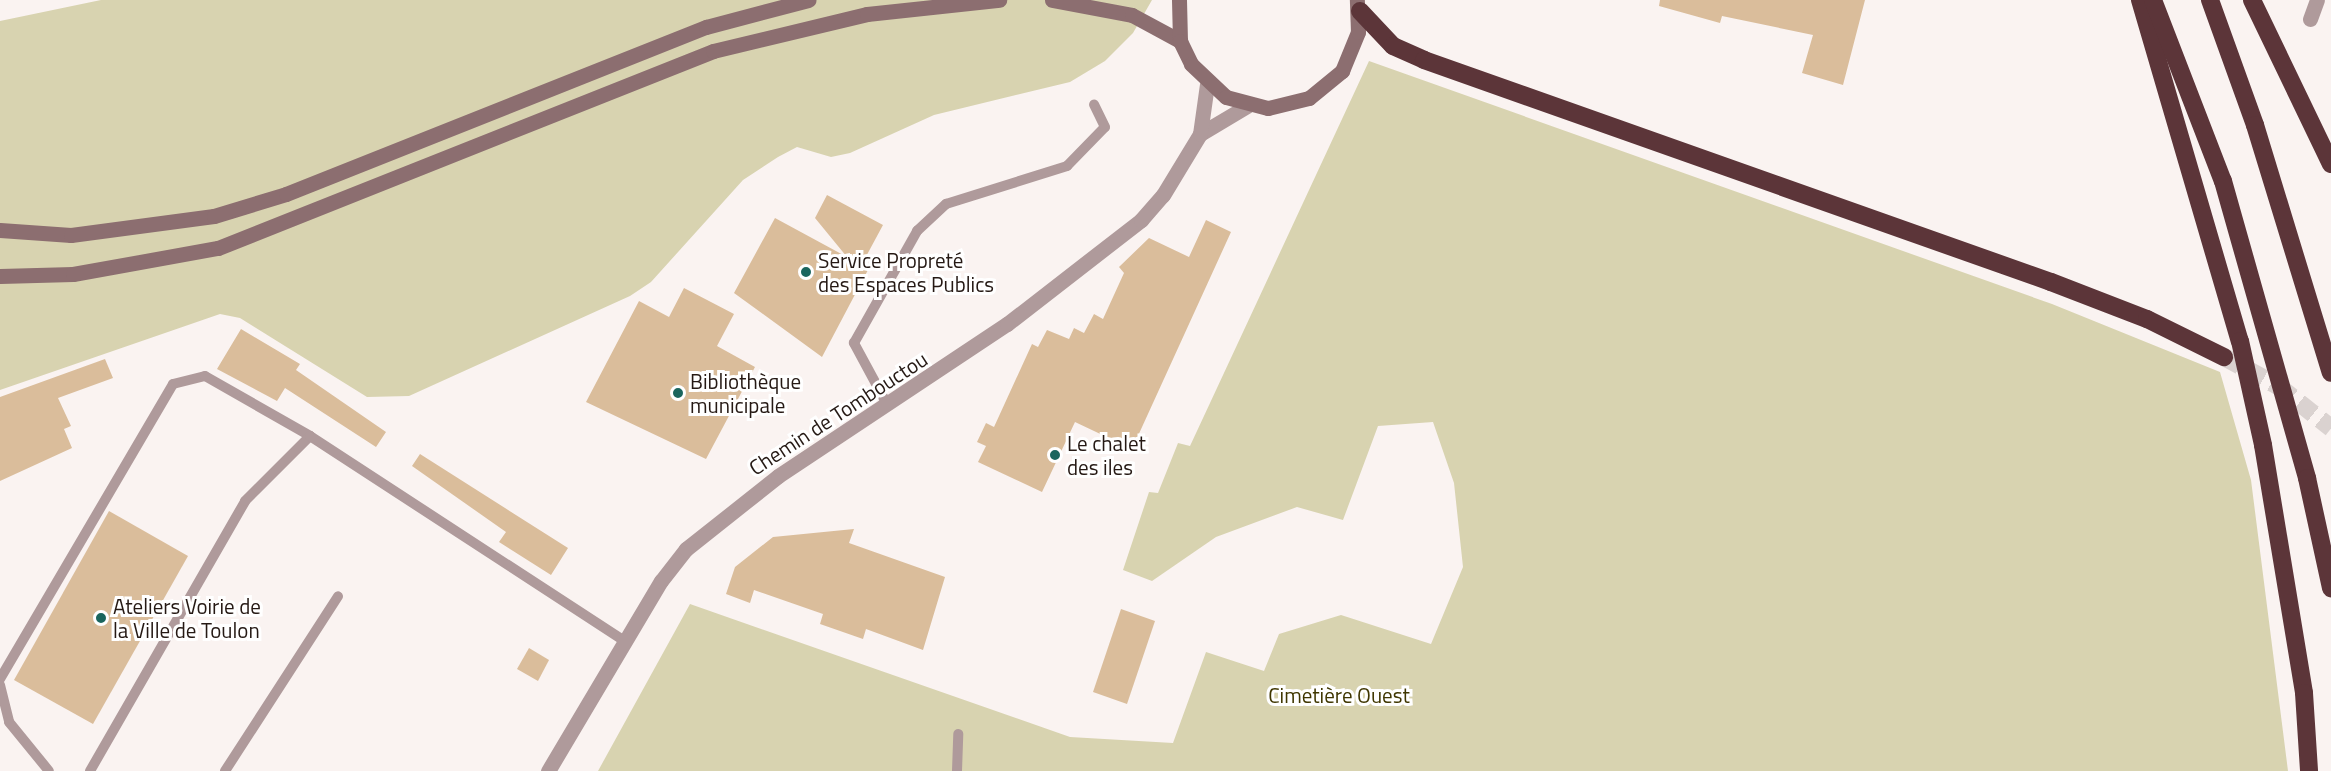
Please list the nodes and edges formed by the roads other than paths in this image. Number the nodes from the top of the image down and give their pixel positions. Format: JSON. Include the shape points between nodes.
{"nodes":[{"id":1,"x":808,"y":0,"type":"edge"},
{"id":2,"x":999,"y":0,"type":"edge"},
{"id":3,"x":1052,"y":0,"type":"edge"},
{"id":4,"x":1179,"y":0,"type":"edge"},
{"id":5,"x":2140,"y":0,"type":"edge"},
{"id":6,"x":2153,"y":0,"type":"edge"},
{"id":7,"x":2210,"y":0,"type":"edge"},
{"id":8,"x":2252,"y":0,"type":"edge"},
{"id":9,"x":2317,"y":0,"type":"edge"},
{"id":10,"x":1358,"y":6,"type":"edge"},
{"id":11,"x":2310,"y":19,"type":"dead end"},
{"id":12,"x":1180,"y":41,"type":"junction"},
{"id":13,"x":1207,"y":84,"type":"junction"},
{"id":14,"x":1094,"y":104,"type":"dead end"},
{"id":15,"x":1247,"y":105,"type":"junction"},
{"id":16,"x":1200,"y":134,"type":"junction"},
{"id":17,"x":2329,"y":158,"type":"edge"},
{"id":18,"x":0,"y":230,"type":"edge"},
{"id":19,"x":0,"y":276,"type":"edge"},
{"id":20,"x":2224,"y":357,"type":"tunnel mouth"},
{"id":21,"x":2331,"y":373,"type":"edge"},
{"id":22,"x":888,"y":406,"type":"junction"},
{"id":23,"x":310,"y":436,"type":"junction"},
{"id":24,"x":2331,"y":588,"type":"edge"},
{"id":25,"x":338,"y":596,"type":"dead end"},
{"id":26,"x":624,"y":641,"type":"junction"},
{"id":27,"x":0,"y":679,"type":"edge"},
{"id":28,"x":0,"y":685,"type":"edge"},
{"id":29,"x":958,"y":734,"type":"dead end"},
{"id":30,"x":50,"y":771,"type":"edge"},
{"id":31,"x":90,"y":771,"type":"edge"},
{"id":32,"x":225,"y":771,"type":"edge"},
{"id":33,"x":548,"y":771,"type":"edge"},
{"id":34,"x":957,"y":771,"type":"edge"},
{"id":35,"x":2309,"y":771,"type":"edge"}],
"edges":[{"from":1,"to":18,"type":"main road","via":[[695,30],[286,194],[214,216],[71,235]]},
{"from":2,"to":19,"type":"main road","via":[[867,14],[713,51],[218,248],[73,274]]},
{"from":3,"to":12,"type":"main road","via":[[1132,15]]},
{"from":4,"to":12,"type":"main road"},
{"from":5,"to":35,"type":"highway","via":[[2240,341],[2263,445],[2304,693]]},
{"from":6,"to":24,"type":"highway","via":[[2223,181],[2307,478]]},
{"from":7,"to":21,"type":"highway","via":[[2255,125]]},
{"from":8,"to":17,"type":"highway"},
{"from":9,"to":11,"type":"street"},
{"from":10,"to":15,"type":"main road","via":[[1352,53],[1327,87],[1289,105]]},
{"from":10,"to":20,"type":"highway","via":[[1393,46],[1424,60],[2051,282],[2147,319]]},
{"from":12,"to":13,"type":"main road"},
{"from":13,"to":15,"type":"main road"},
{"from":13,"to":16,"type":"street","name":"Chemin de Tombouctou"},
{"from":14,"to":22,"type":"lane","via":[[1105,127],[1067,166],[946,204],[917,231],[854,343]]},
{"from":15,"to":16,"type":"street","name":"Chemin de Tombouctou"},
{"from":16,"to":22,"type":"street","name":"Chemin de Tombouctou","via":[[1163,195],[1141,220],[1007,324]]},
{"from":22,"to":26,"type":"street","name":"Chemin de Tombouctou","via":[[778,476],[686,549]]},
{"from":23,"to":26,"type":"lane"},
{"from":23,"to":27,"type":"lane","via":[[205,375],[173,384]]},
{"from":23,"to":31,"type":"lane","via":[[245,501]]},
{"from":25,"to":32,"type":"lane"},
{"from":26,"to":33,"type":"street","name":"Chemin de Tombouctou"},
{"from":28,"to":30,"type":"lane","via":[[9,722]]},
{"from":29,"to":34,"type":"lane"}]}
